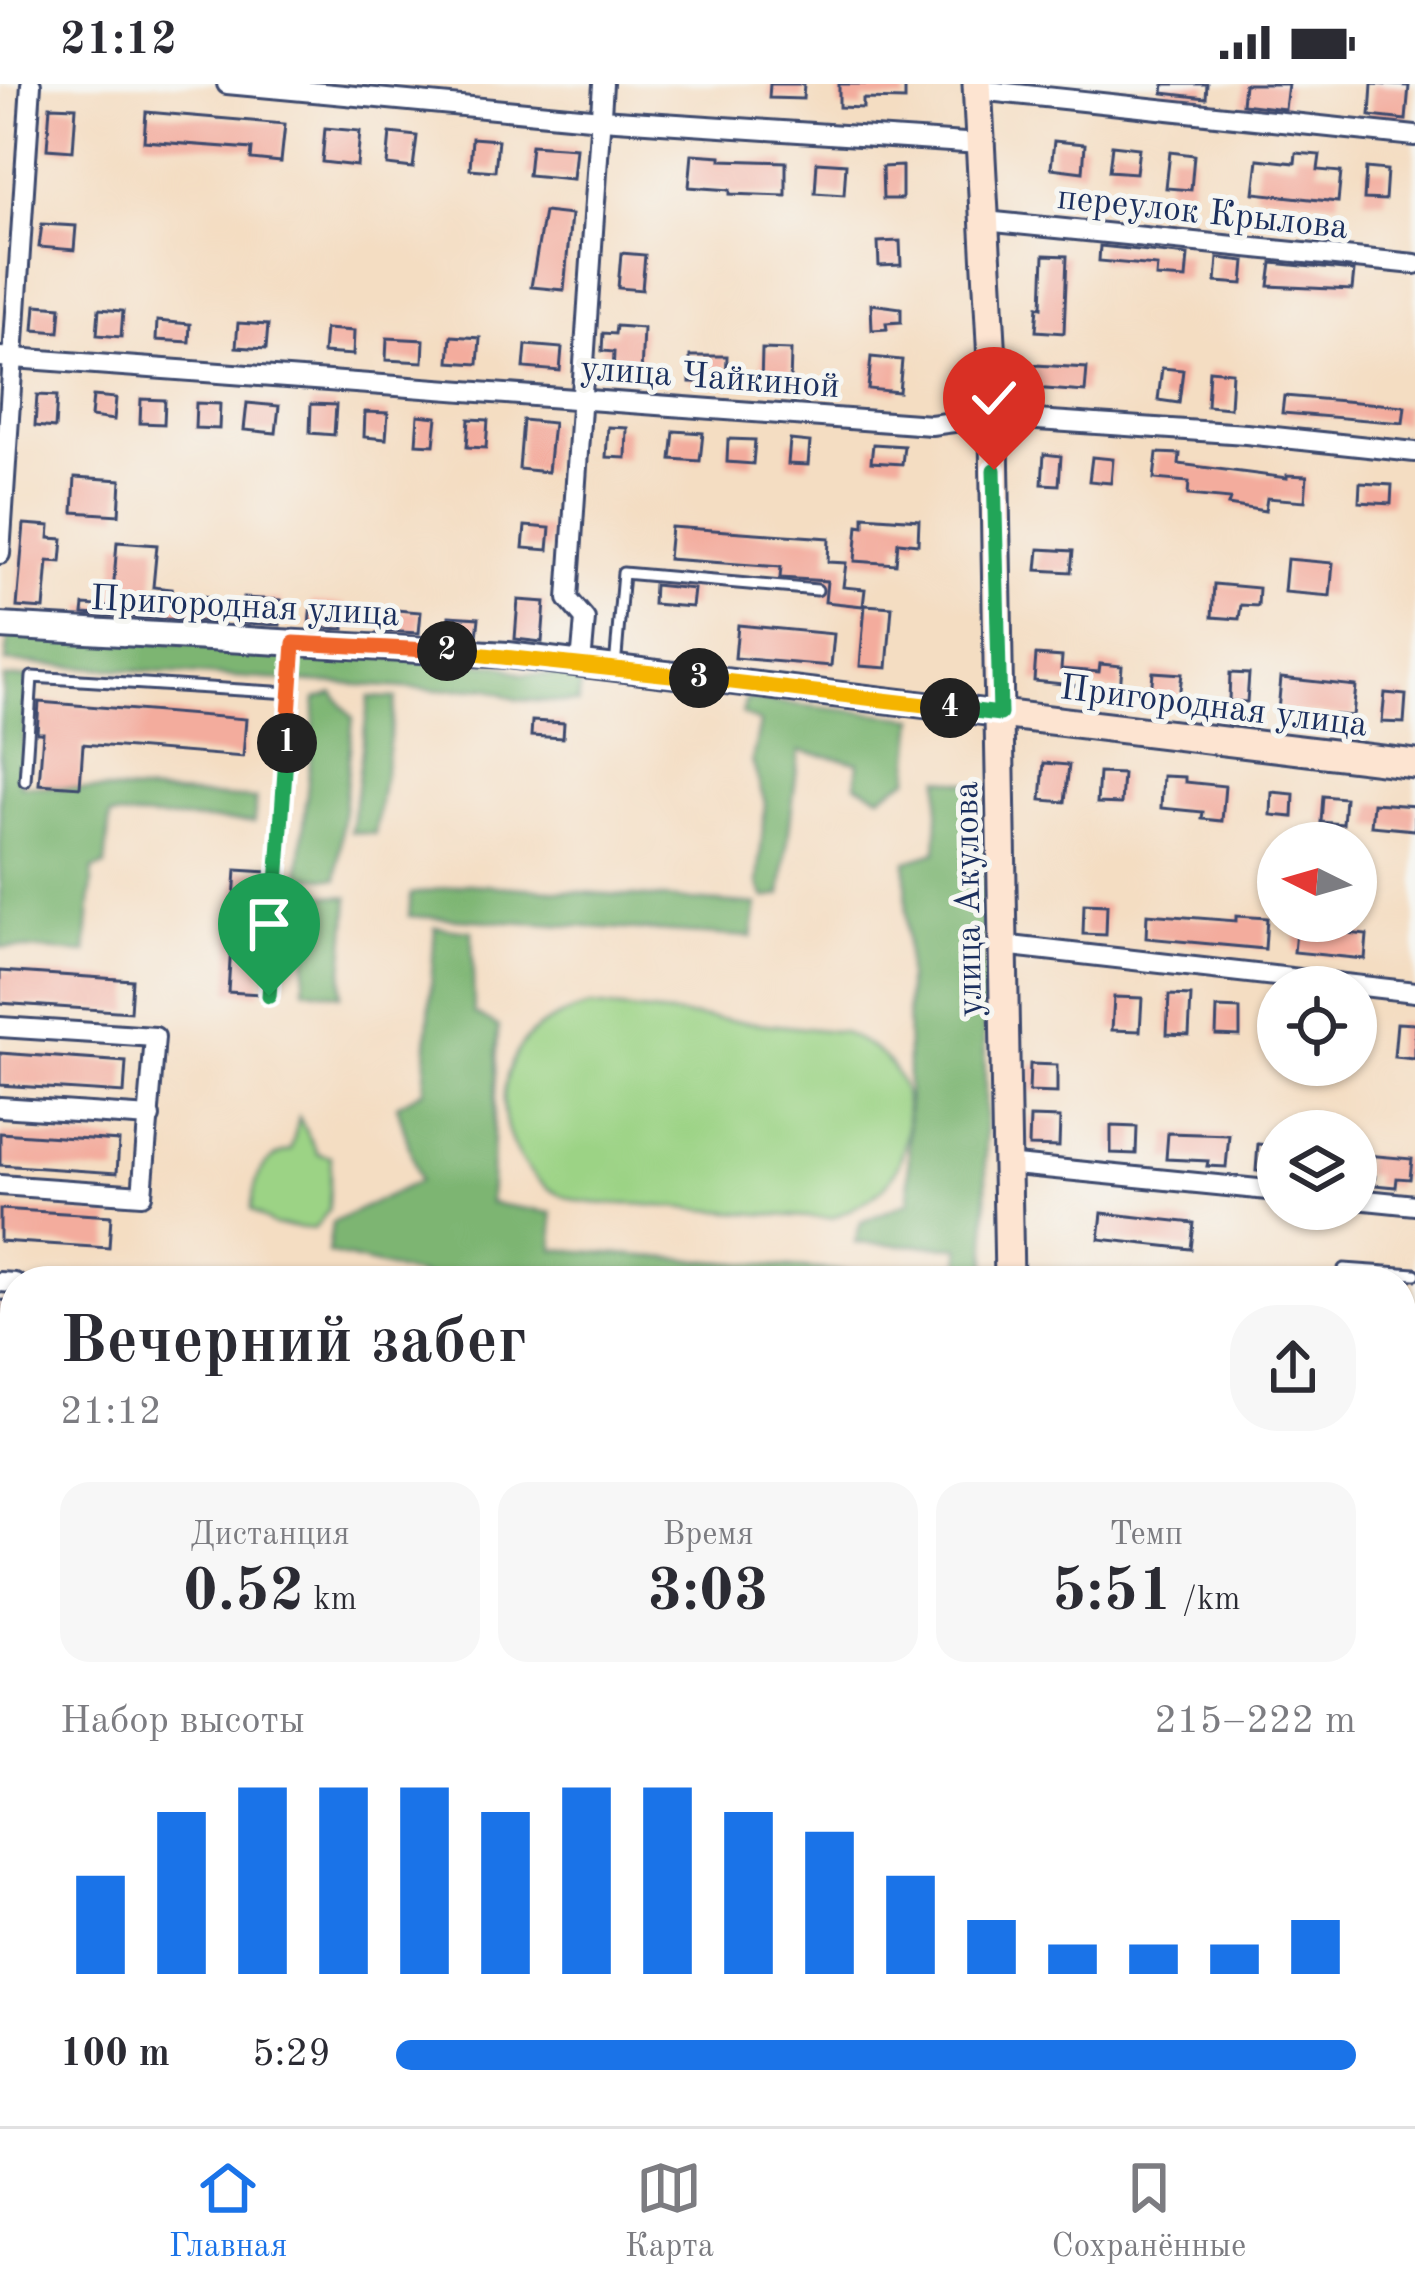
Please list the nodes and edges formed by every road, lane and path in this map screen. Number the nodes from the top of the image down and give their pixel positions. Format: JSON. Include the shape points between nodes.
{"nodes":[{"id":1,"x":31,"y":84,"type":"edge"},
{"id":2,"x":227,"y":84,"type":"edge"},
{"id":3,"x":603,"y":84,"type":"edge"},
{"id":4,"x":977,"y":87,"type":"edge"},
{"id":5,"x":601,"y":119,"type":"junction"},
{"id":6,"x":1415,"y":136,"type":"edge"},
{"id":7,"x":980,"y":144,"type":"junction"},
{"id":8,"x":985,"y":221,"type":"junction"},
{"id":9,"x":1415,"y":264,"type":"edge"},
{"id":10,"x":7,"y":358,"type":"edge"},
{"id":11,"x":582,"y":399,"type":"junction"},
{"id":12,"x":992,"y":417,"type":"junction"},
{"id":13,"x":1415,"y":452,"type":"edge"},
{"id":14,"x":2,"y":486,"type":"edge"},
{"id":15,"x":0,"y":554,"type":"edge"},
{"id":16,"x":817,"y":590,"type":"dead end"},
{"id":17,"x":0,"y":626,"type":"edge"},
{"id":18,"x":294,"y":643,"type":"junction"},
{"id":19,"x":581,"y":664,"type":"junction"},
{"id":20,"x":615,"y":668,"type":"junction"},
{"id":21,"x":291,"y":693,"type":"junction"},
{"id":22,"x":1000,"y":714,"type":"junction"},
{"id":23,"x":1415,"y":764,"type":"edge"},
{"id":24,"x":25,"y":781,"type":"dead end"},
{"id":25,"x":1002,"y":945,"type":"junction"},
{"id":26,"x":1415,"y":992,"type":"edge"},
{"id":27,"x":269,"y":996,"type":"dead end"},
{"id":28,"x":0,"y":1027,"type":"edge"},
{"id":29,"x":0,"y":1107,"type":"edge"},
{"id":30,"x":150,"y":1118,"type":"junction"},
{"id":31,"x":1005,"y":1164,"type":"junction"},
{"id":32,"x":0,"y":1185,"type":"edge"},
{"id":33,"x":1257,"y":1189,"type":"edge"},
{"id":34,"x":1377,"y":1201,"type":"edge"},
{"id":35,"x":1415,"y":1205,"type":"edge"},
{"id":36,"x":1008,"y":1266,"type":"edge"}],
"edges":[{"from":1,"to":10,"type":"street"},
{"from":2,"to":5,"type":"street"},
{"from":3,"to":5,"type":"street"},
{"from":4,"to":6,"type":"street"},
{"from":4,"to":7,"type":"main road","name":"улица Акулова"},
{"from":5,"to":7,"type":"street"},
{"from":5,"to":11,"type":"street"},
{"from":7,"to":8,"type":"main road","name":"улица Акулова"},
{"from":8,"to":9,"type":"street","name":"переулок Крылова"},
{"from":8,"to":12,"type":"main road","name":"улица Акулова"},
{"from":10,"to":11,"type":"street","name":"улица Чайкиной"},
{"from":10,"to":14,"type":"street"},
{"from":11,"to":12,"type":"street","name":"улица Чайкиной","via":[[931,425]]},
{"from":11,"to":19,"type":"street","via":[[568,599],[585,619]]},
{"from":12,"to":13,"type":"street","name":"улица Чайкиной"},
{"from":12,"to":22,"type":"main road","name":"улица Акулова"},
{"from":14,"to":15,"type":"street"},
{"from":16,"to":20,"type":"lane","via":[[623,573]]},
{"from":17,"to":18,"type":"street","name":"Пригородная улица"},
{"from":18,"to":19,"type":"street","name":"Пригородная улица"},
{"from":18,"to":21,"type":"lane"},
{"from":19,"to":20,"type":"street","name":"Пригородная улица"},
{"from":20,"to":22,"type":"street","name":"Пригородная улица"},
{"from":21,"to":24,"type":"lane","via":[[32,677]]},
{"from":21,"to":27,"type":"lane"},
{"from":22,"to":23,"type":"main road","name":"Пригородная улица"},
{"from":22,"to":25,"type":"main road","name":"улица Акулова"},
{"from":25,"to":26,"type":"street"},
{"from":25,"to":31,"type":"main road","name":"улица Акулова"},
{"from":28,"to":30,"type":"street","via":[[154,1037]]},
{"from":29,"to":30,"type":"street"},
{"from":30,"to":32,"type":"street","via":[[142,1195]]},
{"from":31,"to":33,"type":"street"},
{"from":31,"to":36,"type":"main road","name":"улица Акулова"},
{"from":34,"to":35,"type":"street"}]}
